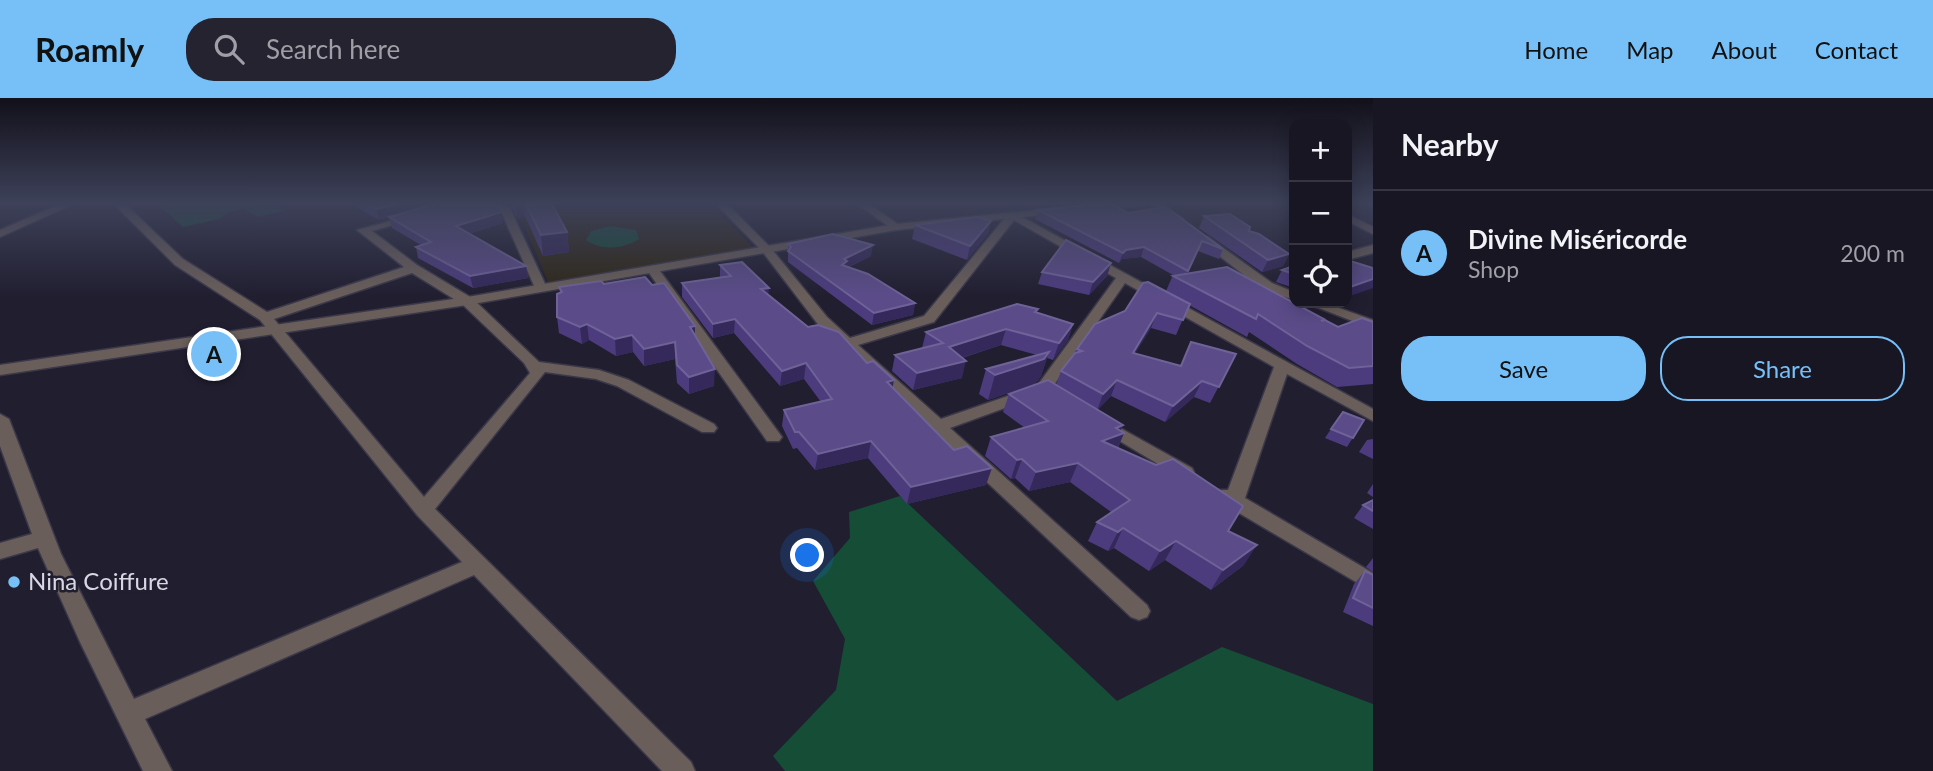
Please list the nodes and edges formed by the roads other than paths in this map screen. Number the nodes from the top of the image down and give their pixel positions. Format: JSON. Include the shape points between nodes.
{"nodes":[{"id":1,"x":149,"y":233,"type":"edge"},
{"id":2,"x":367,"y":233,"type":"edge"},
{"id":3,"x":516,"y":233,"type":"edge"},
{"id":4,"x":750,"y":233,"type":"edge"},
{"id":5,"x":858,"y":233,"type":"edge"},
{"id":6,"x":998,"y":233,"type":"edge"},
{"id":7,"x":1046,"y":233,"type":"edge"},
{"id":8,"x":1196,"y":233,"type":"edge"},
{"id":9,"x":766,"y":249,"type":"junction"},
{"id":10,"x":1373,"y":249,"type":"edge"},
{"id":11,"x":1352,"y":255,"type":"edge"},
{"id":12,"x":413,"y":268,"type":"junction"},
{"id":13,"x":653,"y":270,"type":"junction"},
{"id":14,"x":1282,"y":273,"type":"edge"},
{"id":15,"x":1123,"y":277,"type":"junction"},
{"id":16,"x":1258,"y":280,"type":"junction"},
{"id":17,"x":541,"y":288,"type":"junction"},
{"id":18,"x":1289,"y":294,"type":"edge"},
{"id":19,"x":467,"y":301,"type":"junction"},
{"id":20,"x":1327,"y":308,"type":"edge"},
{"id":21,"x":271,"y":324,"type":"junction"},
{"id":22,"x":1373,"y":325,"type":"edge"},
{"id":23,"x":848,"y":344,"type":"junction"},
{"id":24,"x":535,"y":366,"type":"junction"},
{"id":25,"x":1282,"y":366,"type":"junction"},
{"id":26,"x":0,"y":370,"type":"edge"},
{"id":27,"x":1373,"y":416,"type":"edge"},
{"id":28,"x":1091,"y":417,"type":"edge"},
{"id":29,"x":0,"y":419,"type":"edge"},
{"id":30,"x":938,"y":426,"type":"junction"},
{"id":31,"x":708,"y":428,"type":"dead end"},
{"id":32,"x":774,"y":437,"type":"dead end"},
{"id":33,"x":3,"y":442,"type":"edge"},
{"id":34,"x":1234,"y":501,"type":"junction"},
{"id":35,"x":424,"y":510,"type":"junction"},
{"id":36,"x":45,"y":538,"type":"junction"},
{"id":37,"x":0,"y":551,"type":"edge"},
{"id":38,"x":476,"y":565,"type":"junction"},
{"id":39,"x":1373,"y":584,"type":"edge"},
{"id":40,"x":1139,"y":611,"type":"dead end"},
{"id":41,"x":128,"y":714,"type":"junction"},
{"id":42,"x":158,"y":771,"type":"edge"},
{"id":43,"x":681,"y":771,"type":"edge"}],
"edges":[{"from":1,"to":21,"type":"street","via":[[178,262]]},
{"from":2,"to":12,"type":"street"},
{"from":3,"to":17,"type":"street"},
{"from":4,"to":9,"type":"street"},
{"from":5,"to":9,"type":"street"},
{"from":6,"to":23,"type":"street","via":[[929,319]]},
{"from":7,"to":15,"type":"street"},
{"from":8,"to":16,"type":"street"},
{"from":9,"to":13,"type":"street"},
{"from":9,"to":23,"type":"street","via":[[821,320]]},
{"from":10,"to":11,"type":"street"},
{"from":12,"to":19,"type":"street"},
{"from":12,"to":21,"type":"street"},
{"from":13,"to":17,"type":"street"},
{"from":13,"to":32,"type":"street"},
{"from":14,"to":16,"type":"street"},
{"from":15,"to":25,"type":"street"},
{"from":15,"to":30,"type":"street","via":[[1049,392]]},
{"from":16,"to":18,"type":"street"},
{"from":17,"to":19,"type":"street"},
{"from":19,"to":21,"type":"street"},
{"from":19,"to":24,"type":"street"},
{"from":20,"to":22,"type":"street"},
{"from":21,"to":26,"type":"street"},
{"from":21,"to":35,"type":"street"},
{"from":23,"to":30,"type":"street"},
{"from":24,"to":31,"type":"street","via":[[623,383]]},
{"from":24,"to":35,"type":"street","via":[[538,373]]},
{"from":25,"to":27,"type":"street"},
{"from":25,"to":34,"type":"street"},
{"from":28,"to":34,"type":"street"},
{"from":29,"to":33,"type":"street"},
{"from":30,"to":40,"type":"street"},
{"from":33,"to":36,"type":"street"},
{"from":34,"to":39,"type":"street"},
{"from":35,"to":38,"type":"street"},
{"from":36,"to":37,"type":"street"},
{"from":36,"to":41,"type":"street"},
{"from":38,"to":41,"type":"street"},
{"from":38,"to":43,"type":"street"},
{"from":41,"to":42,"type":"street"}]}
